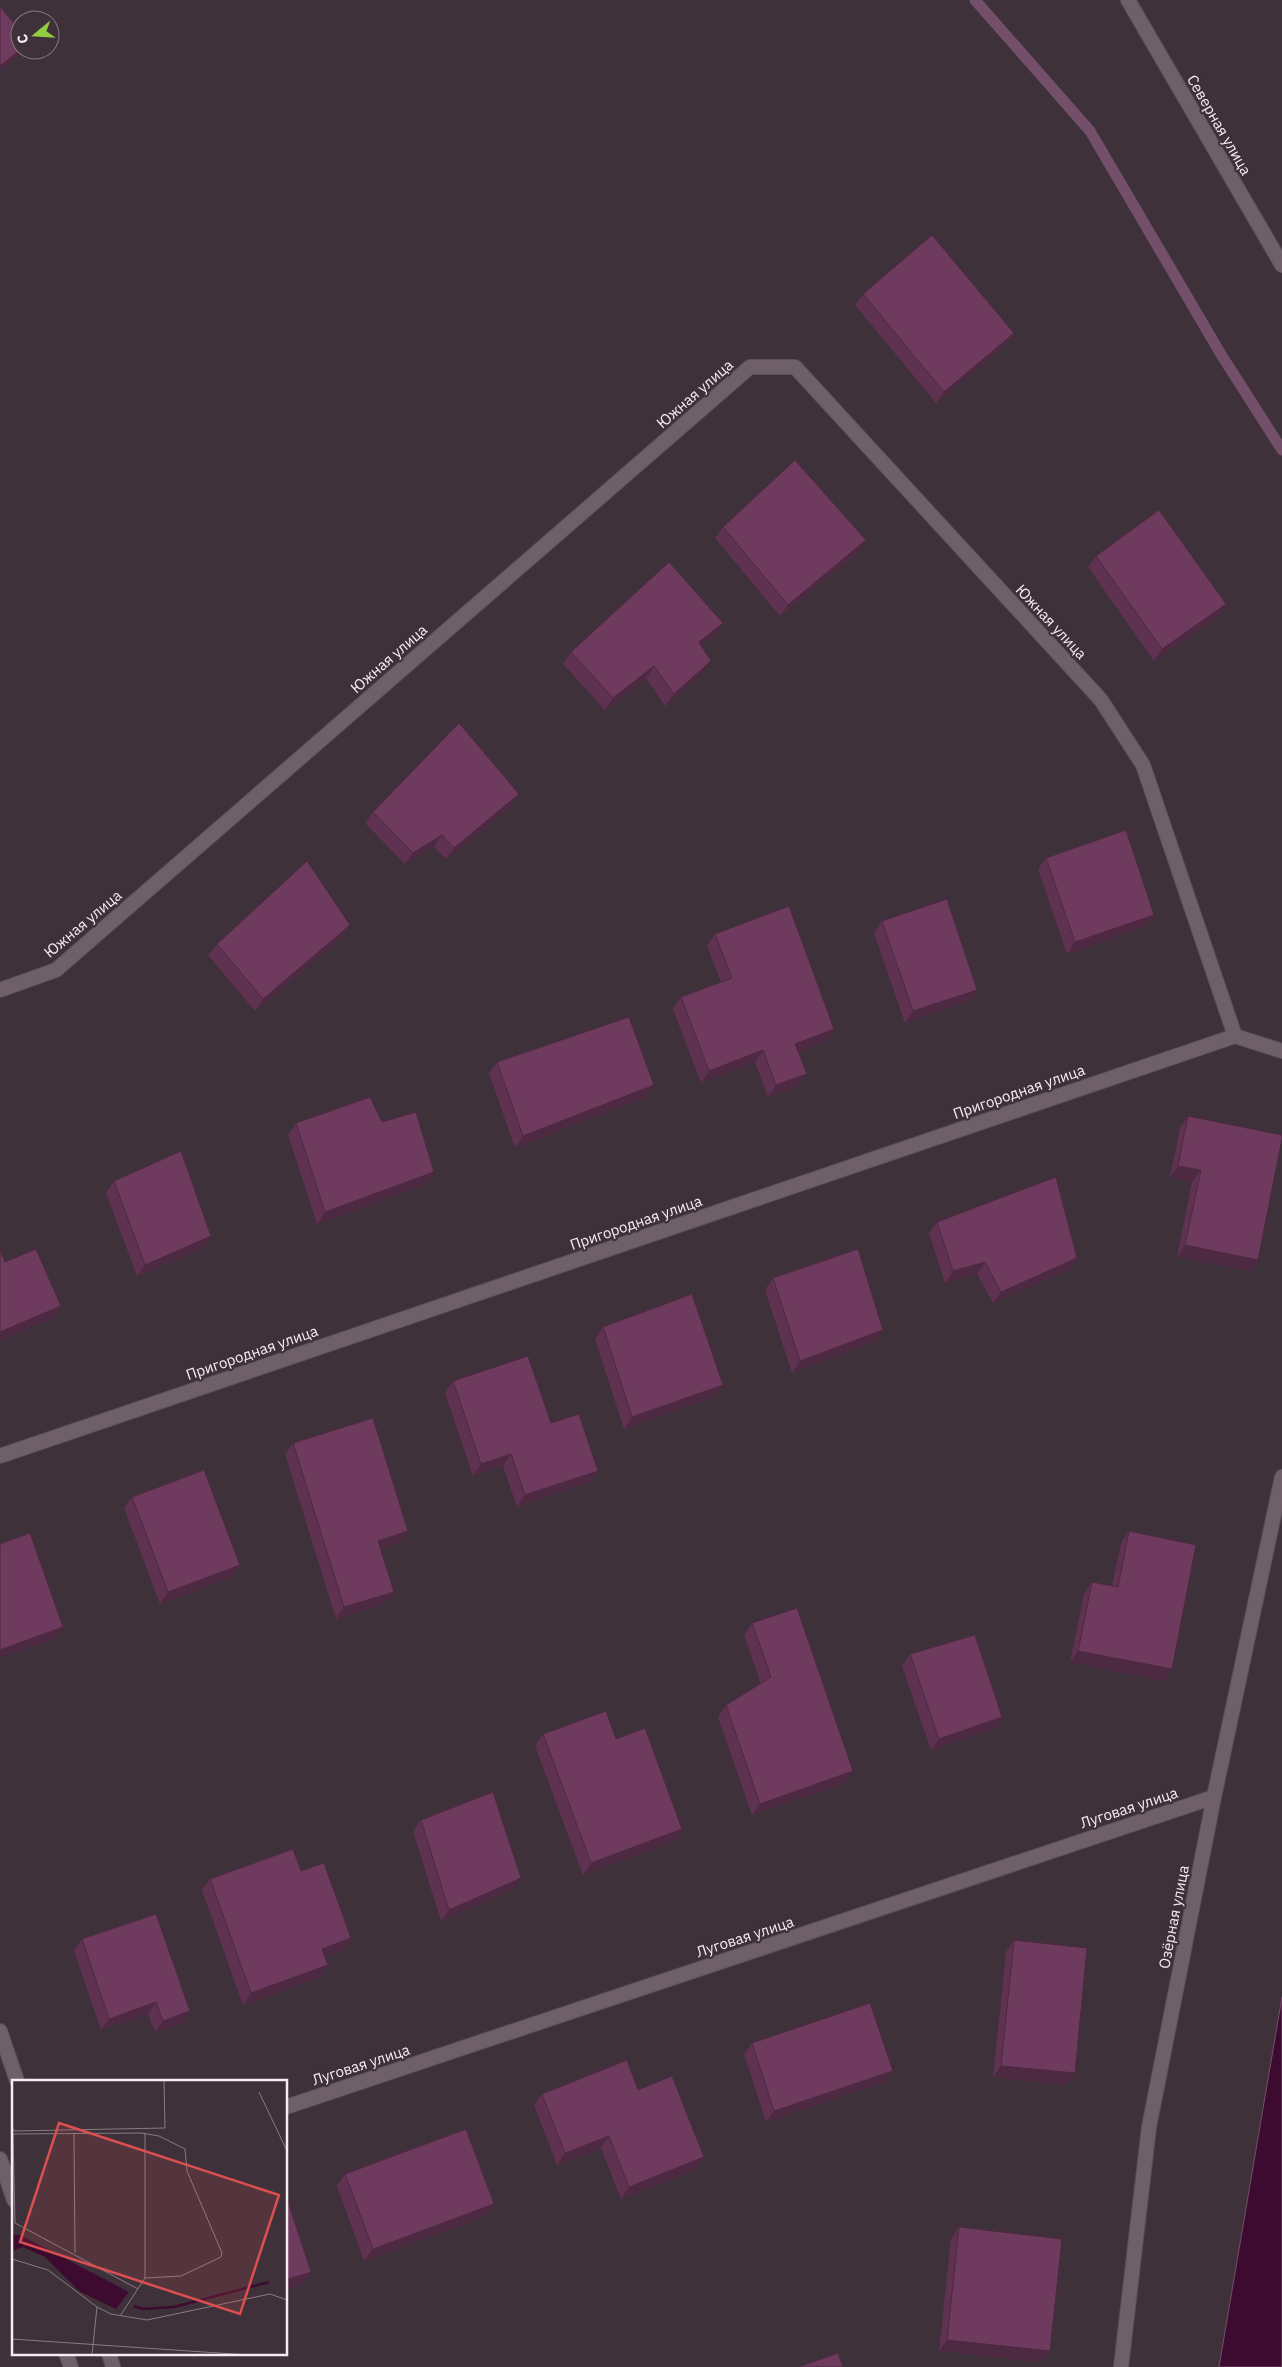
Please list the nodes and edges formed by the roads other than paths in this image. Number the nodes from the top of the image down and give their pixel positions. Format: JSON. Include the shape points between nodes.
{"nodes":[{"id":1,"x":1128,"y":0,"type":"edge"},
{"id":2,"x":1282,"y":265,"type":"edge"},
{"id":3,"x":0,"y":990,"type":"edge"},
{"id":4,"x":1235,"y":1036,"type":"junction"},
{"id":5,"x":1282,"y":1051,"type":"edge"},
{"id":6,"x":0,"y":1456,"type":"edge"},
{"id":7,"x":1282,"y":1477,"type":"edge"},
{"id":8,"x":1214,"y":1797,"type":"junction"},
{"id":9,"x":0,"y":2031,"type":"edge"},
{"id":10,"x":17,"y":2080,"type":"edge"},
{"id":11,"x":288,"y":2106,"type":"edge"},
{"id":12,"x":0,"y":2159,"type":"edge"},
{"id":13,"x":12,"y":2194,"type":"edge"},
{"id":14,"x":66,"y":2354,"type":"edge"},
{"id":15,"x":109,"y":2354,"type":"edge"},
{"id":16,"x":71,"y":2367,"type":"edge"},
{"id":17,"x":114,"y":2367,"type":"edge"},
{"id":18,"x":1121,"y":2367,"type":"edge"}],
"edges":[{"from":1,"to":2,"type":"street","name":"Северная улица"},
{"from":3,"to":4,"type":"street","name":"Южная улица","via":[[56,970],[750,367],[795,367],[1101,700],[1144,765]]},
{"from":4,"to":5,"type":"street"},
{"from":4,"to":6,"type":"street","name":"Пригородная улица"},
{"from":7,"to":8,"type":"street","name":"Озёрная улица"},
{"from":8,"to":11,"type":"street","name":"Луговая улица"},
{"from":8,"to":18,"type":"street","name":"Озёрная улица","via":[[1149,2127]]},
{"from":9,"to":10,"type":"street"},
{"from":12,"to":13,"type":"street"},
{"from":14,"to":16,"type":"street"},
{"from":15,"to":17,"type":"street"}]}
